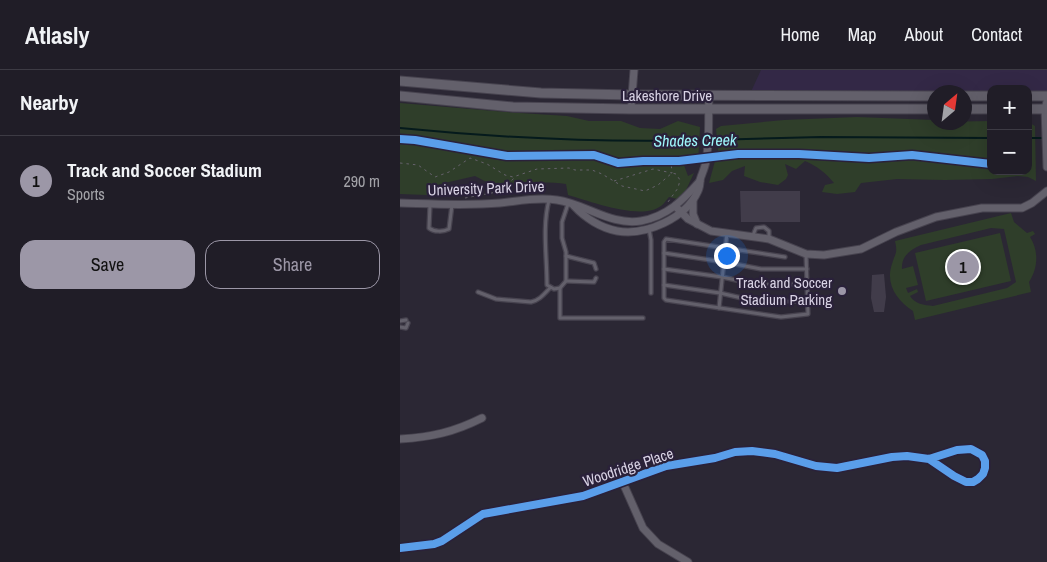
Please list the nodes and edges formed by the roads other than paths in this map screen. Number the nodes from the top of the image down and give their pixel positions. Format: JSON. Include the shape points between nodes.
{"nodes":[{"id":1,"x":634,"y":70,"type":"edge"},
{"id":2,"x":400,"y":81,"type":"edge"},
{"id":3,"x":400,"y":96,"type":"edge"},
{"id":4,"x":631,"y":96,"type":"junction"},
{"id":5,"x":709,"y":96,"type":"junction"},
{"id":6,"x":927,"y":96,"type":"edge"},
{"id":7,"x":972,"y":96,"type":"edge"},
{"id":8,"x":987,"y":96,"type":"edge"},
{"id":9,"x":1032,"y":96,"type":"edge"},
{"id":10,"x":1047,"y":96,"type":"edge"},
{"id":11,"x":1046,"y":106,"type":"edge"},
{"id":12,"x":709,"y":108,"type":"junction"},
{"id":13,"x":1032,"y":108,"type":"edge"},
{"id":14,"x":631,"y":109,"type":"junction"},
{"id":15,"x":927,"y":109,"type":"edge"},
{"id":16,"x":972,"y":109,"type":"edge"},
{"id":17,"x":987,"y":109,"type":"edge"},
{"id":18,"x":1046,"y":127,"type":"edge"},
{"id":19,"x":1047,"y":167,"type":"edge"},
{"id":20,"x":700,"y":181,"type":"junction"},
{"id":21,"x":1047,"y":191,"type":"edge"},
{"id":22,"x":550,"y":199,"type":"junction"},
{"id":23,"x":693,"y":200,"type":"junction"},
{"id":24,"x":400,"y":203,"type":"edge"},
{"id":25,"x":430,"y":204,"type":"junction"},
{"id":26,"x":570,"y":204,"type":"junction"},
{"id":27,"x":455,"y":205,"type":"junction"},
{"id":28,"x":673,"y":207,"type":"junction"},
{"id":29,"x":681,"y":213,"type":"junction"},
{"id":30,"x":600,"y":215,"type":"junction"},
{"id":31,"x":646,"y":220,"type":"junction"},
{"id":32,"x":598,"y":224,"type":"junction"},
{"id":33,"x":697,"y":224,"type":"junction"},
{"id":34,"x":649,"y":228,"type":"junction"},
{"id":35,"x":727,"y":233,"type":"junction"},
{"id":36,"x":753,"y":236,"type":"junction"},
{"id":37,"x":769,"y":239,"type":"junction"},
{"id":38,"x":726,"y":248,"type":"junction"},
{"id":39,"x":664,"y":254,"type":"junction"},
{"id":40,"x":806,"y":254,"type":"junction"},
{"id":41,"x":566,"y":256,"type":"junction"},
{"id":42,"x":785,"y":257,"type":"dead end"},
{"id":43,"x":724,"y":262,"type":"junction"},
{"id":44,"x":664,"y":269,"type":"junction"},
{"id":45,"x":807,"y":269,"type":"junction"},
{"id":46,"x":596,"y":270,"type":"dead end"},
{"id":47,"x":722,"y":277,"type":"junction"},
{"id":48,"x":596,"y":278,"type":"dead end"},
{"id":49,"x":566,"y":281,"type":"junction"},
{"id":50,"x":808,"y":284,"type":"junction"},
{"id":51,"x":664,"y":285,"type":"junction"},
{"id":52,"x":550,"y":288,"type":"junction"},
{"id":53,"x":560,"y":288,"type":"junction"},
{"id":54,"x":478,"y":292,"type":"dead end"},
{"id":55,"x":651,"y":293,"type":"dead end"},
{"id":56,"x":720,"y":293,"type":"junction"},
{"id":57,"x":808,"y":301,"type":"junction"},
{"id":58,"x":719,"y":308,"type":"junction"},
{"id":59,"x":643,"y":318,"type":"dead end"},
{"id":60,"x":400,"y":321,"type":"edge"},
{"id":61,"x":400,"y":327,"type":"edge"},
{"id":62,"x":482,"y":418,"type":"dead end"},
{"id":63,"x":400,"y":439,"type":"edge"},
{"id":64,"x":930,"y":459,"type":"junction"},
{"id":65,"x":623,"y":483,"type":"junction"},
{"id":66,"x":400,"y":548,"type":"edge"},
{"id":67,"x":688,"y":562,"type":"edge"}],
"edges":[{"from":1,"to":4,"type":"street"},
{"from":2,"to":4,"type":"main road","name":"Lakeshore Drive","via":[[541,94]]},
{"from":3,"to":14,"type":"main road","name":"Lakeshore Drive","via":[[513,107]]},
{"from":4,"to":5,"type":"main road","name":"Lakeshore Drive"},
{"from":4,"to":14,"type":"street"},
{"from":5,"to":6,"type":"main road","name":"Lakeshore Drive"},
{"from":5,"to":12,"type":"street","name":"University Park Drive"},
{"from":7,"to":8,"type":"main road"},
{"from":9,"to":10,"type":"main road"},
{"from":11,"to":13,"type":"main road"},
{"from":11,"to":18,"type":"street"},
{"from":12,"to":14,"type":"main road","name":"Lakeshore Drive"},
{"from":12,"to":15,"type":"main road","name":"Lakeshore Drive"},
{"from":12,"to":20,"type":"street","name":"University Park Drive","via":[[708,150]]},
{"from":16,"to":17,"type":"main road"},
{"from":18,"to":19,"type":"street"},
{"from":20,"to":23,"type":"street","name":"University Park Drive"},
{"from":20,"to":28,"type":"street","name":"University Park Drive","via":[[683,201]]},
{"from":21,"to":40,"type":"street","via":[[1022,208],[982,208],[936,218],[861,249],[824,255]]},
{"from":22,"to":26,"type":"street","name":"University Park Drive"},
{"from":22,"to":27,"type":"street","name":"University Park Drive"},
{"from":22,"to":52,"type":"lane","via":[[545,216],[544,241],[547,285]]},
{"from":23,"to":29,"type":"street","name":"University Park Drive"},
{"from":23,"to":33,"type":"street"},
{"from":24,"to":25,"type":"street","name":"University Park Drive"},
{"from":25,"to":27,"type":"street","name":"University Park Drive"},
{"from":25,"to":27,"type":"lane","via":[[429,228],[445,231],[450,226]]},
{"from":26,"to":30,"type":"street","name":"University Park Drive"},
{"from":26,"to":32,"type":"street","name":"University Park Drive"},
{"from":26,"to":41,"type":"lane","via":[[562,222]]},
{"from":28,"to":29,"type":"street"},
{"from":28,"to":31,"type":"street","name":"University Park Drive"},
{"from":29,"to":33,"type":"street"},
{"from":29,"to":34,"type":"street","name":"University Park Drive"},
{"from":30,"to":31,"type":"street","name":"University Park Drive","via":[[626,222]]},
{"from":30,"to":32,"type":"street"},
{"from":31,"to":34,"type":"street"},
{"from":32,"to":34,"type":"street","name":"University Park Drive","via":[[617,231]]},
{"from":33,"to":35,"type":"street","via":[[711,231]]},
{"from":34,"to":55,"type":"lane"},
{"from":35,"to":36,"type":"street"},
{"from":35,"to":38,"type":"lane"},
{"from":36,"to":37,"type":"street"},
{"from":36,"to":37,"type":"lane","via":[[756,228],[764,227],[769,231]]},
{"from":37,"to":40,"type":"street"},
{"from":38,"to":39,"type":"lane","via":[[666,239]]},
{"from":38,"to":42,"type":"lane"},
{"from":38,"to":43,"type":"lane"},
{"from":39,"to":43,"type":"lane"},
{"from":39,"to":44,"type":"lane"},
{"from":40,"to":45,"type":"lane"},
{"from":41,"to":46,"type":"lane","via":[[594,263]]},
{"from":41,"to":49,"type":"lane"},
{"from":43,"to":45,"type":"lane","via":[[761,270]]},
{"from":43,"to":47,"type":"lane"},
{"from":44,"to":47,"type":"lane"},
{"from":44,"to":51,"type":"lane"},
{"from":45,"to":50,"type":"lane"},
{"from":47,"to":50,"type":"lane","via":[[759,285]]},
{"from":47,"to":56,"type":"lane"},
{"from":48,"to":49,"type":"lane","via":[[594,282]]},
{"from":49,"to":53,"type":"lane"},
{"from":50,"to":57,"type":"lane"},
{"from":51,"to":56,"type":"lane"},
{"from":51,"to":58,"type":"lane","via":[[666,300]]},
{"from":52,"to":53,"type":"lane"},
{"from":52,"to":54,"type":"lane","via":[[531,302],[496,299]]},
{"from":53,"to":59,"type":"lane","via":[[560,318]]},
{"from":56,"to":57,"type":"lane","via":[[759,302]]},
{"from":56,"to":58,"type":"lane"},
{"from":57,"to":58,"type":"lane","via":[[808,314],[781,317]]},
{"from":60,"to":61,"type":"lane","via":[[407,322],[406,328]]},
{"from":62,"to":63,"type":"street","via":[[445,434]]},
{"from":64,"to":64,"type":"street","name":"Woodridge Place","via":[[966,482],[978,479],[985,468],[982,455],[971,448]]},
{"from":64,"to":65,"type":"street","name":"Woodridge Place","via":[[892,457],[826,468],[775,454],[745,451],[666,466]]},
{"from":65,"to":66,"type":"street","name":"Woodridge Place","via":[[583,496],[483,514],[442,541]]},
{"from":65,"to":67,"type":"street","via":[[643,528],[658,544]]}]}
